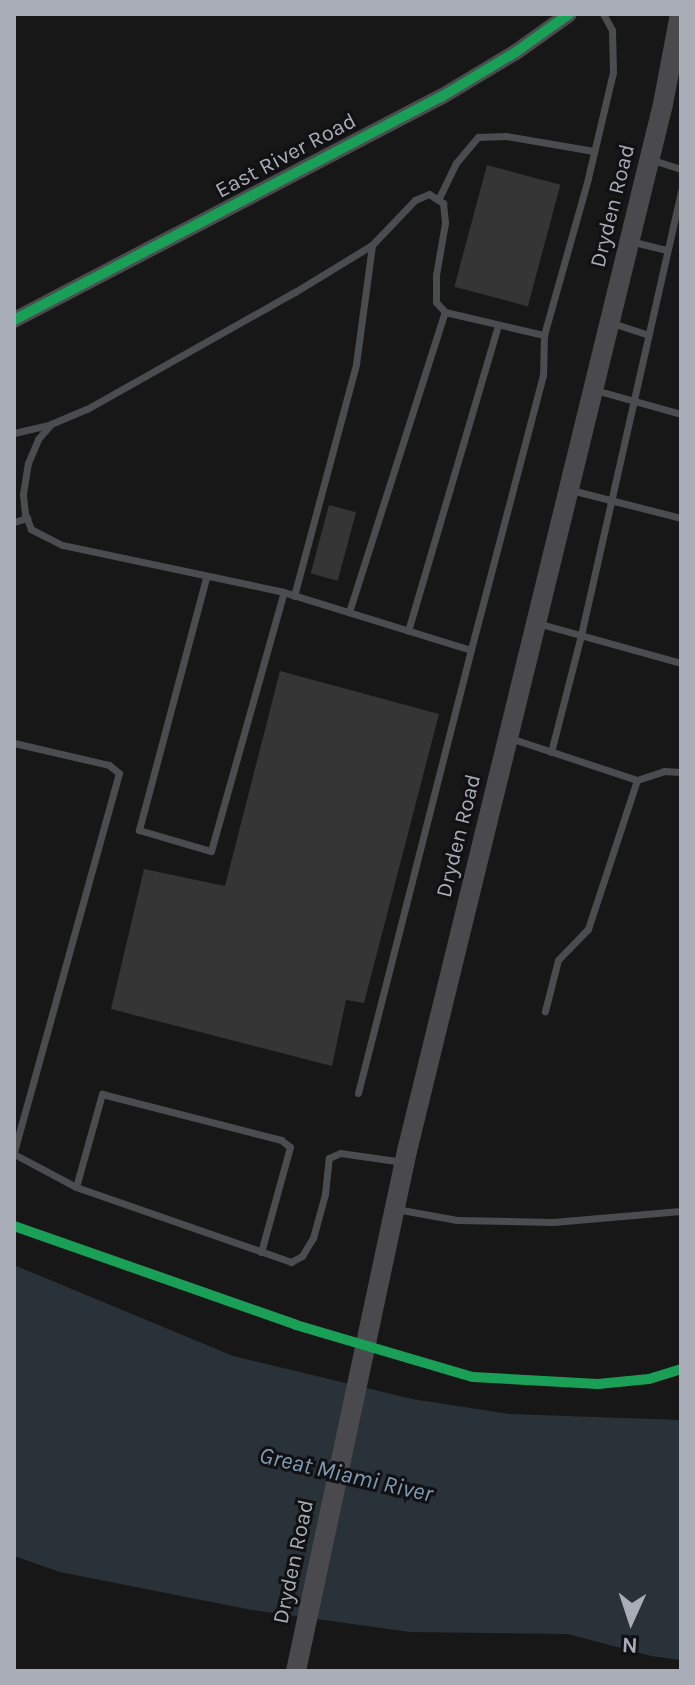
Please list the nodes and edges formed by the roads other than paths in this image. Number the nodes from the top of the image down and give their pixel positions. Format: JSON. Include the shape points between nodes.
{"nodes":[{"id":1,"x":569,"y":14,"type":"edge"},
{"id":2,"x":603,"y":14,"type":"edge"},
{"id":3,"x":680,"y":14,"type":"edge"},
{"id":4,"x":594,"y":151,"type":"junction"},
{"id":5,"x":649,"y":159,"type":"junction"},
{"id":6,"x":681,"y":169,"type":"edge"},
{"id":7,"x":681,"y":190,"type":"edge"},
{"id":8,"x":438,"y":200,"type":"junction"},
{"id":9,"x":630,"y":240,"type":"junction"},
{"id":10,"x":372,"y":245,"type":"junction"},
{"id":11,"x":667,"y":250,"type":"junction"},
{"id":12,"x":445,"y":312,"type":"junction"},
{"id":13,"x":14,"y":320,"type":"edge"},
{"id":14,"x":610,"y":322,"type":"junction"},
{"id":15,"x":498,"y":326,"type":"junction"},
{"id":16,"x":544,"y":335,"type":"junction"},
{"id":17,"x":648,"y":335,"type":"junction"},
{"id":18,"x":593,"y":389,"type":"junction"},
{"id":19,"x":633,"y":400,"type":"junction"},
{"id":20,"x":681,"y":414,"type":"edge"},
{"id":21,"x":51,"y":424,"type":"junction"},
{"id":22,"x":14,"y":433,"type":"edge"},
{"id":23,"x":569,"y":489,"type":"junction"},
{"id":24,"x":611,"y":500,"type":"junction"},
{"id":25,"x":27,"y":518,"type":"junction"},
{"id":26,"x":681,"y":518,"type":"edge"},
{"id":27,"x":14,"y":522,"type":"edge"},
{"id":28,"x":206,"y":578,"type":"junction"},
{"id":29,"x":284,"y":592,"type":"junction"},
{"id":30,"x":294,"y":596,"type":"junction"},
{"id":31,"x":349,"y":612,"type":"junction"},
{"id":32,"x":536,"y":623,"type":"junction"},
{"id":33,"x":408,"y":631,"type":"junction"},
{"id":34,"x":581,"y":635,"type":"junction"},
{"id":35,"x":471,"y":650,"type":"junction"},
{"id":36,"x":681,"y":663,"type":"edge"},
{"id":37,"x":508,"y":738,"type":"junction"},
{"id":38,"x":14,"y":743,"type":"edge"},
{"id":39,"x":551,"y":752,"type":"junction"},
{"id":40,"x":681,"y":772,"type":"edge"},
{"id":41,"x":637,"y":780,"type":"junction"},
{"id":42,"x":545,"y":1011,"type":"dead end"},
{"id":43,"x":358,"y":1093,"type":"dead end"},
{"id":44,"x":14,"y":1152,"type":"edge"},
{"id":45,"x":404,"y":1162,"type":"junction"},
{"id":46,"x":76,"y":1187,"type":"junction"},
{"id":47,"x":394,"y":1209,"type":"junction"},
{"id":48,"x":681,"y":1211,"type":"edge"},
{"id":49,"x":261,"y":1252,"type":"junction"},
{"id":50,"x":296,"y":1671,"type":"edge"}],
"edges":[{"from":1,"to":13,"type":"street","name":"East River Road","via":[[441,97]]},
{"from":2,"to":4,"type":"lane","via":[[612,30],[613,72]]},
{"from":3,"to":5,"type":"main road","name":"Dryden Road"},
{"from":4,"to":8,"type":"lane","via":[[506,136],[478,137],[456,163]]},
{"from":4,"to":16,"type":"lane"},
{"from":5,"to":6,"type":"lane"},
{"from":5,"to":9,"type":"main road","name":"Dryden Road"},
{"from":7,"to":11,"type":"lane"},
{"from":8,"to":10,"type":"lane","via":[[429,194],[415,200]]},
{"from":8,"to":12,"type":"lane","via":[[445,223],[436,302]]},
{"from":9,"to":11,"type":"lane"},
{"from":9,"to":14,"type":"main road","name":"Dryden Road"},
{"from":10,"to":21,"type":"lane","via":[[87,409]]},
{"from":10,"to":30,"type":"lane","via":[[356,364]]},
{"from":11,"to":17,"type":"lane"},
{"from":12,"to":15,"type":"lane"},
{"from":12,"to":31,"type":"lane"},
{"from":14,"to":17,"type":"lane"},
{"from":14,"to":18,"type":"main road","name":"Dryden Road"},
{"from":15,"to":16,"type":"lane"},
{"from":15,"to":33,"type":"lane"},
{"from":16,"to":35,"type":"lane","via":[[543,375]]},
{"from":17,"to":19,"type":"lane"},
{"from":18,"to":19,"type":"lane"},
{"from":18,"to":23,"type":"main road","name":"Dryden Road"},
{"from":19,"to":20,"type":"lane"},
{"from":19,"to":24,"type":"lane"},
{"from":21,"to":22,"type":"lane"},
{"from":21,"to":25,"type":"lane","via":[[28,463],[23,494]]},
{"from":23,"to":24,"type":"lane"},
{"from":23,"to":32,"type":"main road","name":"Dryden Road"},
{"from":24,"to":26,"type":"lane"},
{"from":24,"to":34,"type":"lane"},
{"from":25,"to":27,"type":"lane"},
{"from":25,"to":28,"type":"lane","via":[[31,529],[62,545]]},
{"from":28,"to":29,"type":"lane"},
{"from":28,"to":29,"type":"lane","via":[[139,830],[211,851]]},
{"from":29,"to":30,"type":"lane"},
{"from":30,"to":31,"type":"lane"},
{"from":31,"to":33,"type":"lane"},
{"from":32,"to":34,"type":"lane"},
{"from":32,"to":37,"type":"main road","name":"Dryden Road"},
{"from":33,"to":35,"type":"lane"},
{"from":34,"to":36,"type":"lane"},
{"from":34,"to":39,"type":"lane"},
{"from":35,"to":43,"type":"lane"},
{"from":37,"to":39,"type":"lane"},
{"from":37,"to":45,"type":"main road","name":"Dryden Road"},
{"from":38,"to":44,"type":"lane","via":[[109,765],[119,773]]},
{"from":39,"to":41,"type":"lane"},
{"from":40,"to":41,"type":"lane","via":[[664,771]]},
{"from":41,"to":42,"type":"lane","via":[[588,929],[558,960]]},
{"from":44,"to":46,"type":"lane"},
{"from":45,"to":47,"type":"main road","name":"Dryden Road"},
{"from":45,"to":49,"type":"lane","via":[[340,1153],[329,1158],[313,1238],[302,1256],[291,1262]]},
{"from":46,"to":49,"type":"lane"},
{"from":46,"to":49,"type":"lane","via":[[102,1094],[281,1140],[290,1147]]},
{"from":47,"to":48,"type":"lane","via":[[457,1220],[553,1222]]},
{"from":47,"to":50,"type":"main road","name":"Dryden Road"}]}
